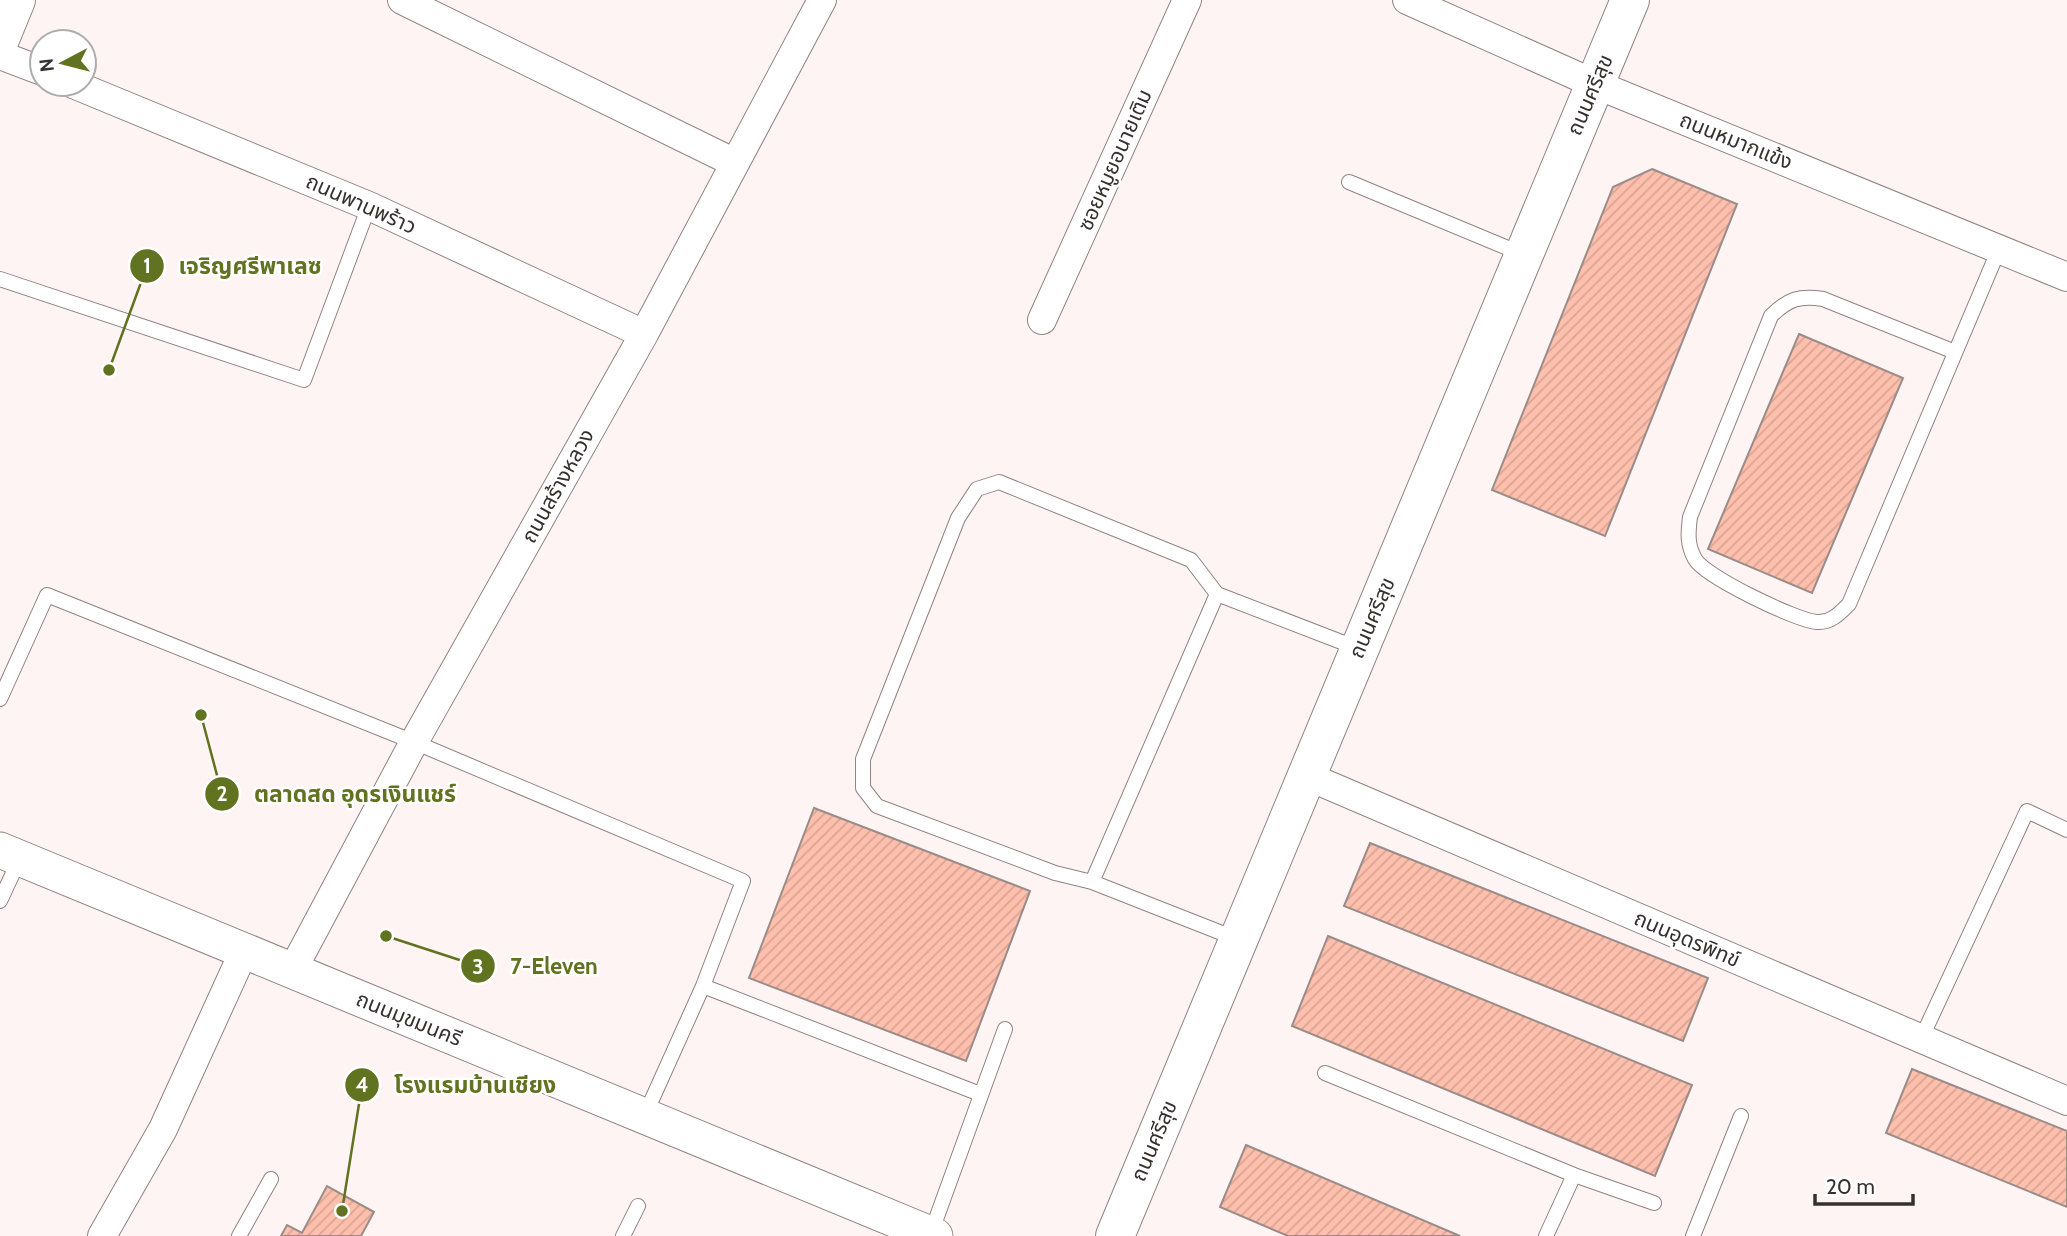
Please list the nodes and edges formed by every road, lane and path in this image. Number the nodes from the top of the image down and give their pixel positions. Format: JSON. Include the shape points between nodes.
{"nodes":[{"id":1,"x":16,"y":0,"type":"edge"},
{"id":2,"x":402,"y":0,"type":"edge"},
{"id":3,"x":822,"y":0,"type":"edge"},
{"id":4,"x":1187,"y":0,"type":"edge"},
{"id":5,"x":1407,"y":0,"type":"edge"},
{"id":6,"x":1630,"y":0,"type":"edge"},
{"id":7,"x":0,"y":39,"type":"edge"},
{"id":8,"x":0,"y":55,"type":"edge"},
{"id":9,"x":28,"y":66,"type":"edge"},
{"id":10,"x":1595,"y":84,"type":"junction"},
{"id":11,"x":98,"y":94,"type":"edge"},
{"id":12,"x":735,"y":163,"type":"junction"},
{"id":13,"x":1349,"y":182,"type":"dead end"},
{"id":14,"x":369,"y":206,"type":"junction"},
{"id":15,"x":1999,"y":249,"type":"junction"},
{"id":16,"x":1524,"y":255,"type":"junction"},
{"id":17,"x":2067,"y":277,"type":"edge"},
{"id":18,"x":0,"y":279,"type":"edge"},
{"id":19,"x":1042,"y":320,"type":"dead end"},
{"id":20,"x":645,"y":334,"type":"junction"},
{"id":21,"x":1955,"y":352,"type":"junction"},
{"id":22,"x":1217,"y":594,"type":"junction"},
{"id":23,"x":1359,"y":649,"type":"junction"},
{"id":24,"x":0,"y":699,"type":"edge"},
{"id":25,"x":414,"y":742,"type":"junction"},
{"id":26,"x":1307,"y":776,"type":"junction"},
{"id":27,"x":2067,"y":830,"type":"edge"},
{"id":28,"x":10,"y":854,"type":"edge"},
{"id":29,"x":1092,"y":882,"type":"junction"},
{"id":30,"x":0,"y":901,"type":"edge"},
{"id":31,"x":1238,"y":940,"type":"junction"},
{"id":32,"x":244,"y":951,"type":"junction"},
{"id":33,"x":292,"y":971,"type":"junction"},
{"id":34,"x":703,"y":986,"type":"junction"},
{"id":35,"x":1005,"y":1029,"type":"dead end"},
{"id":36,"x":1921,"y":1039,"type":"junction"},
{"id":37,"x":1325,"y":1073,"type":"dead end"},
{"id":38,"x":980,"y":1094,"type":"junction"},
{"id":39,"x":2067,"y":1101,"type":"edge"},
{"id":40,"x":645,"y":1116,"type":"junction"},
{"id":41,"x":1741,"y":1116,"type":"dead end"},
{"id":42,"x":1574,"y":1175,"type":"junction"},
{"id":43,"x":271,"y":1179,"type":"dead end"},
{"id":44,"x":1654,"y":1203,"type":"dead end"},
{"id":45,"x":638,"y":1206,"type":"dead end"},
{"id":46,"x":933,"y":1235,"type":"edge"},
{"id":47,"x":102,"y":1236,"type":"edge"},
{"id":48,"x":239,"y":1236,"type":"edge"},
{"id":49,"x":623,"y":1236,"type":"edge"},
{"id":50,"x":1115,"y":1236,"type":"edge"},
{"id":51,"x":1546,"y":1236,"type":"edge"},
{"id":52,"x":1693,"y":1236,"type":"edge"}],
"edges":[{"from":1,"to":7,"type":"main road"},
{"from":2,"to":12,"type":"street"},
{"from":3,"to":12,"type":"street","name":"ถนนสร้างหลวง"},
{"from":4,"to":19,"type":"street","name":"ซอยหมูยอนายเติม"},
{"from":5,"to":10,"type":"street","name":"ถนนหมากแข้ง"},
{"from":6,"to":10,"type":"main road","name":"ถนนศรีสุข"},
{"from":8,"to":9,"type":"street"},
{"from":10,"to":15,"type":"street","name":"ถนนหมากแข้ง"},
{"from":10,"to":16,"type":"main road","name":"ถนนศรีสุข"},
{"from":11,"to":14,"type":"street","name":"ถนนพานพร้าว"},
{"from":12,"to":20,"type":"street","name":"ถนนสร้างหลวง"},
{"from":13,"to":16,"type":"lane"},
{"from":14,"to":18,"type":"lane","via":[[304,380]]},
{"from":14,"to":20,"type":"street","name":"ถนนพานพร้าว"},
{"from":15,"to":17,"type":"street","name":"ถนนหมากแข้ง"},
{"from":15,"to":21,"type":"lane"},
{"from":16,"to":23,"type":"main road","name":"ถนนศรีสุข"},
{"from":20,"to":25,"type":"street","name":"ถนนสร้างหลวง"},
{"from":21,"to":21,"type":"lane","via":[[1849,604],[1836,617],[1819,622],[1801,618],[1711,576],[1696,561],[1688,540],[1690,517],[1771,316],[1785,301],[1804,296],[1823,299]]},
{"from":22,"to":23,"type":"lane"},
{"from":22,"to":29,"type":"lane"},
{"from":22,"to":29,"type":"lane","via":[[1191,560],[999,482],[976,489],[958,518],[863,759],[863,788],[877,806],[1055,873]]},
{"from":23,"to":26,"type":"main road","name":"ถนนศรีสุข"},
{"from":24,"to":25,"type":"lane","via":[[47,595]]},
{"from":25,"to":33,"type":"street","name":"ถนนสร้างหลวง"},
{"from":25,"to":34,"type":"lane","via":[[743,881]]},
{"from":26,"to":31,"type":"main road","name":"ถนนศรีสุข"},
{"from":26,"to":36,"type":"street","name":"ถนนอุดรพิทข์"},
{"from":27,"to":36,"type":"lane","via":[[2027,811]]},
{"from":28,"to":30,"type":"lane"},
{"from":28,"to":32,"type":"street","name":"ถนนมุขมนครี"},
{"from":29,"to":31,"type":"lane"},
{"from":31,"to":50,"type":"main road","name":"ถนนศรีสุข"},
{"from":32,"to":33,"type":"street","name":"ถนนมุขมนครี"},
{"from":32,"to":47,"type":"street","via":[[163,1129]]},
{"from":33,"to":40,"type":"street","name":"ถนนมุขมนครี"},
{"from":34,"to":38,"type":"lane"},
{"from":34,"to":40,"type":"lane"},
{"from":35,"to":38,"type":"lane"},
{"from":36,"to":39,"type":"street","name":"ถนนอุดรพิทข์"},
{"from":37,"to":42,"type":"lane"},
{"from":38,"to":46,"type":"lane"},
{"from":40,"to":46,"type":"street","name":"ถนนมุขมนครี"},
{"from":41,"to":52,"type":"lane"},
{"from":42,"to":44,"type":"lane"},
{"from":42,"to":51,"type":"lane"},
{"from":43,"to":48,"type":"lane"},
{"from":45,"to":49,"type":"lane"}]}
